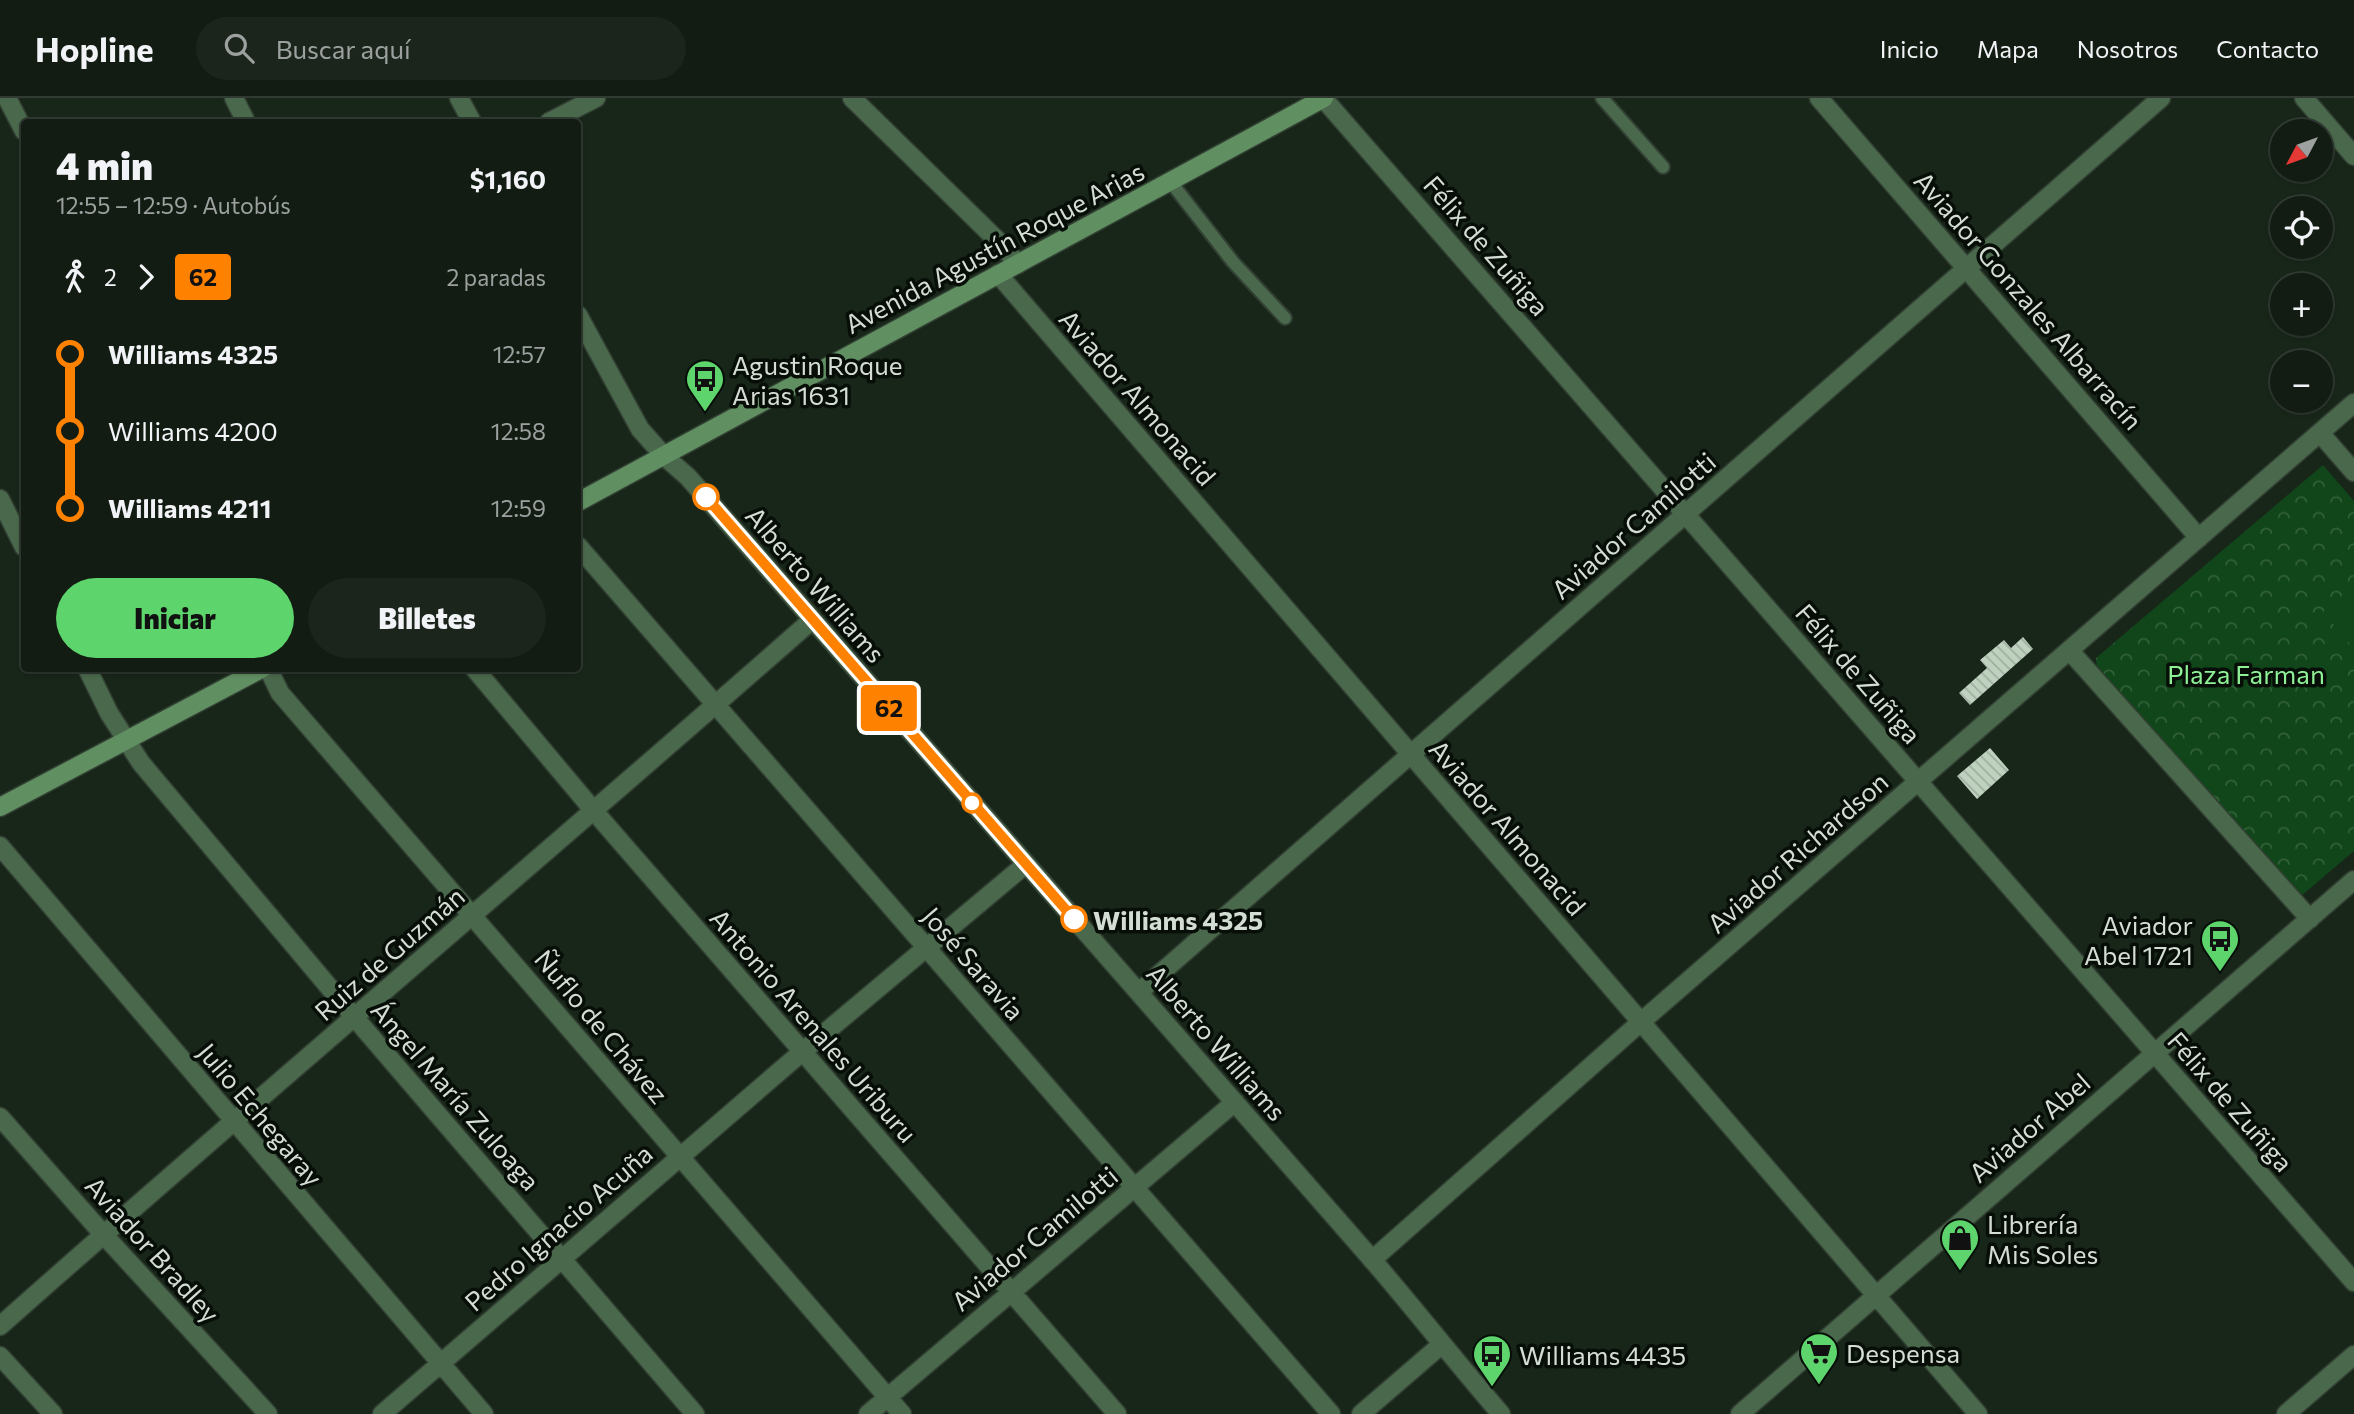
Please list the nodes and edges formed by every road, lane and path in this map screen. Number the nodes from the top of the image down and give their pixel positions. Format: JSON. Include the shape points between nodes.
{"nodes":[{"id":1,"x":7,"y":98,"type":"edge"},
{"id":2,"x":234,"y":98,"type":"edge"},
{"id":3,"x":459,"y":98,"type":"edge"},
{"id":4,"x":596,"y":98,"type":"edge"},
{"id":5,"x":852,"y":98,"type":"edge"},
{"id":6,"x":1324,"y":98,"type":"edge"},
{"id":7,"x":1602,"y":98,"type":"edge"},
{"id":8,"x":1819,"y":98,"type":"edge"},
{"id":9,"x":2161,"y":98,"type":"edge"},
{"id":10,"x":2304,"y":98,"type":"edge"},
{"id":11,"x":244,"y":119,"type":"edge"},
{"id":12,"x":470,"y":119,"type":"edge"},
{"id":13,"x":555,"y":119,"type":"edge"},
{"id":14,"x":21,"y":125,"type":"edge"},
{"id":15,"x":2354,"y":156,"type":"edge"},
{"id":16,"x":1662,"y":167,"type":"dead end"},
{"id":17,"x":1170,"y":181,"type":"junction"},
{"id":18,"x":1018,"y":264,"type":"junction"},
{"id":19,"x":1967,"y":268,"type":"junction"},
{"id":20,"x":998,"y":274,"type":"junction"},
{"id":21,"x":1285,"y":318,"type":"dead end"},
{"id":22,"x":581,"y":321,"type":"edge"},
{"id":23,"x":2354,"y":403,"type":"edge"},
{"id":24,"x":2320,"y":433,"type":"junction"},
{"id":25,"x":664,"y":456,"type":"junction"},
{"id":26,"x":2354,"y":472,"type":"edge"},
{"id":27,"x":0,"y":499,"type":"edge"},
{"id":28,"x":581,"y":500,"type":"edge"},
{"id":29,"x":1686,"y":514,"type":"junction"},
{"id":30,"x":2199,"y":538,"type":"junction"},
{"id":31,"x":21,"y":541,"type":"edge"},
{"id":32,"x":581,"y":549,"type":"edge"},
{"id":33,"x":812,"y":620,"type":"junction"},
{"id":34,"x":2069,"y":650,"type":"junction"},
{"id":35,"x":89,"y":672,"type":"edge"},
{"id":36,"x":257,"y":672,"type":"edge"},
{"id":37,"x":267,"y":672,"type":"edge"},
{"id":38,"x":477,"y":672,"type":"edge"},
{"id":39,"x":715,"y":705,"type":"junction"},
{"id":40,"x":127,"y":740,"type":"junction"},
{"id":41,"x":1409,"y":754,"type":"junction"},
{"id":42,"x":1918,"y":782,"type":"junction"},
{"id":43,"x":0,"y":807,"type":"edge"},
{"id":44,"x":594,"y":811,"type":"junction"},
{"id":45,"x":0,"y":846,"type":"edge"},
{"id":46,"x":1026,"y":864,"type":"junction"},
{"id":47,"x":2354,"y":880,"type":"edge"},
{"id":48,"x":473,"y":914,"type":"junction"},
{"id":49,"x":2310,"y":919,"type":"junction"},
{"id":50,"x":926,"y":949,"type":"junction"},
{"id":51,"x":1139,"y":992,"type":"junction"},
{"id":52,"x":355,"y":1018,"type":"junction"},
{"id":53,"x":1642,"y":1021,"type":"junction"},
{"id":54,"x":802,"y":1052,"type":"junction"},
{"id":55,"x":2154,"y":1053,"type":"junction"},
{"id":56,"x":1235,"y":1102,"type":"junction"},
{"id":57,"x":0,"y":1117,"type":"edge"},
{"id":58,"x":234,"y":1122,"type":"junction"},
{"id":59,"x":680,"y":1158,"type":"junction"},
{"id":60,"x":1134,"y":1187,"type":"junction"},
{"id":61,"x":103,"y":1234,"type":"junction"},
{"id":62,"x":563,"y":1258,"type":"junction"},
{"id":63,"x":1372,"y":1260,"type":"junction"},
{"id":64,"x":2354,"y":1282,"type":"edge"},
{"id":65,"x":1010,"y":1293,"type":"junction"},
{"id":66,"x":1876,"y":1296,"type":"junction"},
{"id":67,"x":0,"y":1326,"type":"edge"},
{"id":68,"x":1441,"y":1345,"type":"junction"},
{"id":69,"x":2354,"y":1355,"type":"edge"},
{"id":70,"x":0,"y":1356,"type":"edge"},
{"id":71,"x":440,"y":1364,"type":"junction"},
{"id":72,"x":888,"y":1397,"type":"junction"},
{"id":73,"x":53,"y":1414,"type":"edge"},
{"id":74,"x":268,"y":1414,"type":"edge"},
{"id":75,"x":382,"y":1414,"type":"edge"},
{"id":76,"x":484,"y":1414,"type":"edge"},
{"id":77,"x":695,"y":1414,"type":"edge"},
{"id":78,"x":868,"y":1414,"type":"edge"},
{"id":79,"x":902,"y":1414,"type":"edge"},
{"id":80,"x":1117,"y":1414,"type":"edge"},
{"id":81,"x":1331,"y":1414,"type":"edge"},
{"id":82,"x":1361,"y":1414,"type":"edge"},
{"id":83,"x":1501,"y":1414,"type":"edge"},
{"id":84,"x":1740,"y":1414,"type":"edge"},
{"id":85,"x":1978,"y":1414,"type":"edge"},
{"id":86,"x":2286,"y":1414,"type":"edge"}],
"edges":[{"from":1,"to":14,"type":"street"},
{"from":2,"to":11,"type":"street"},
{"from":3,"to":12,"type":"street"},
{"from":4,"to":13,"type":"street"},
{"from":5,"to":18,"type":"street"},
{"from":6,"to":17,"type":"main road","name":"Avenida Agustín Roque Arias"},
{"from":6,"to":29,"type":"street","name":"Félix de Zuñiga"},
{"from":7,"to":16,"type":"lane"},
{"from":8,"to":19,"type":"street","name":"Aviador Gonzales Albarracín"},
{"from":9,"to":19,"type":"street","name":"Aviador Camilotti"},
{"from":10,"to":15,"type":"street"},
{"from":17,"to":18,"type":"main road","name":"Avenida Agustín Roque Arias"},
{"from":17,"to":21,"type":"lane","via":[[1233,262]]},
{"from":18,"to":20,"type":"main road","name":"Avenida Agustín Roque Arias"},
{"from":19,"to":29,"type":"street","name":"Aviador Camilotti"},
{"from":19,"to":30,"type":"street","name":"Aviador Gonzales Albarracín"},
{"from":20,"to":25,"type":"main road","name":"Avenida Agustín Roque Arias"},
{"from":20,"to":41,"type":"street","name":"Aviador Almonacid"},
{"from":22,"to":25,"type":"street","name":"Alberto Williams","via":[[640,429]]},
{"from":23,"to":24,"type":"street","name":"Aviador Richardson"},
{"from":24,"to":26,"type":"street"},
{"from":24,"to":30,"type":"street","name":"Aviador Richardson"},
{"from":25,"to":28,"type":"main road","name":"Avenida Agustín Roque Arias"},
{"from":25,"to":33,"type":"street","name":"Alberto Williams","via":[[688,477]]},
{"from":27,"to":31,"type":"street"},
{"from":29,"to":41,"type":"street","name":"Aviador Camilotti"},
{"from":29,"to":42,"type":"street","name":"Félix de Zuñiga"},
{"from":30,"to":34,"type":"street","name":"Aviador Richardson"},
{"from":32,"to":39,"type":"street","name":"José Saravia"},
{"from":33,"to":39,"type":"street","name":"Ruiz de Guzmán"},
{"from":33,"to":46,"type":"street","name":"Alberto Williams"},
{"from":34,"to":42,"type":"street","name":"Aviador Richardson"},
{"from":34,"to":49,"type":"street"},
{"from":35,"to":40,"type":"street","name":"Ángel María Zuloaga"},
{"from":36,"to":40,"type":"main road"},
{"from":37,"to":48,"type":"street","name":"Ñuflo de Chávez","via":[[280,693]]},
{"from":38,"to":44,"type":"street","name":"Antonio Arenales Uriburu"},
{"from":39,"to":44,"type":"street","name":"Ruiz de Guzmán"},
{"from":39,"to":50,"type":"street","name":"José Saravia"},
{"from":40,"to":43,"type":"main road"},
{"from":40,"to":52,"type":"street","name":"Ángel María Zuloaga","via":[[141,763]]},
{"from":41,"to":51,"type":"street","name":"Aviador Camilotti"},
{"from":41,"to":53,"type":"street","name":"Aviador Almonacid"},
{"from":42,"to":53,"type":"street","name":"Aviador Richardson"},
{"from":42,"to":55,"type":"street","name":"Félix de Zuñiga"},
{"from":44,"to":48,"type":"street","name":"Ruiz de Guzmán"},
{"from":44,"to":54,"type":"street","name":"Antonio Arenales Uriburu"},
{"from":45,"to":58,"type":"street","name":"Julio Echegaray"},
{"from":46,"to":50,"type":"street","name":"Pedro Ignacio Acuña"},
{"from":46,"to":51,"type":"street","name":"Alberto Williams"},
{"from":47,"to":49,"type":"street","name":"Aviador Abel"},
{"from":48,"to":52,"type":"street","name":"Ruiz de Guzmán"},
{"from":48,"to":59,"type":"street","name":"Ñuflo de Chávez"},
{"from":49,"to":55,"type":"street","name":"Aviador Abel"},
{"from":50,"to":54,"type":"street","name":"Pedro Ignacio Acuña"},
{"from":50,"to":60,"type":"street","name":"José Saravia"},
{"from":51,"to":56,"type":"street","name":"Alberto Williams"},
{"from":52,"to":58,"type":"street","name":"Ruiz de Guzmán"},
{"from":52,"to":62,"type":"street","name":"Ángel María Zuloaga"},
{"from":53,"to":63,"type":"street","name":"Aviador Richardson"},
{"from":53,"to":66,"type":"street","name":"Aviador Almonacid"},
{"from":54,"to":59,"type":"street","name":"Pedro Ignacio Acuña"},
{"from":54,"to":65,"type":"street","name":"Antonio Arenales Uriburu"},
{"from":55,"to":64,"type":"street","name":"Félix de Zuñiga"},
{"from":55,"to":66,"type":"street","name":"Aviador Abel"},
{"from":56,"to":60,"type":"street","name":"Aviador Camilotti"},
{"from":56,"to":63,"type":"street","name":"Alberto Williams"},
{"from":57,"to":61,"type":"street","name":"Aviador Bradley"},
{"from":58,"to":61,"type":"street","name":"Ruiz de Guzmán"},
{"from":58,"to":71,"type":"street","name":"Julio Echegaray"},
{"from":59,"to":62,"type":"street","name":"Pedro Ignacio Acuña"},
{"from":59,"to":72,"type":"street","name":"Ñuflo de Chávez"},
{"from":60,"to":65,"type":"street","name":"Aviador Camilotti"},
{"from":60,"to":81,"type":"street","name":"José Saravia"},
{"from":61,"to":67,"type":"street","name":"Ruiz de Guzmán"},
{"from":61,"to":74,"type":"street","name":"Aviador Bradley"},
{"from":62,"to":71,"type":"street","name":"Pedro Ignacio Acuña"},
{"from":62,"to":77,"type":"street","name":"Ángel María Zuloaga"},
{"from":63,"to":68,"type":"street","name":"Alberto Williams"},
{"from":65,"to":72,"type":"street","name":"Aviador Camilotti"},
{"from":65,"to":80,"type":"street","name":"Antonio Arenales Uriburu"},
{"from":66,"to":84,"type":"street","name":"Aviador Abel"},
{"from":66,"to":85,"type":"street","name":"Aviador Almonacid"},
{"from":68,"to":82,"type":"street"},
{"from":68,"to":83,"type":"street","name":"Alberto Williams"},
{"from":69,"to":86,"type":"street"},
{"from":70,"to":73,"type":"street"},
{"from":71,"to":75,"type":"street","name":"Pedro Ignacio Acuña"},
{"from":71,"to":76,"type":"street","name":"Julio Echegaray"},
{"from":72,"to":78,"type":"street","name":"Aviador Camilotti"},
{"from":72,"to":79,"type":"street","name":"Ñuflo de Chávez"}]}
